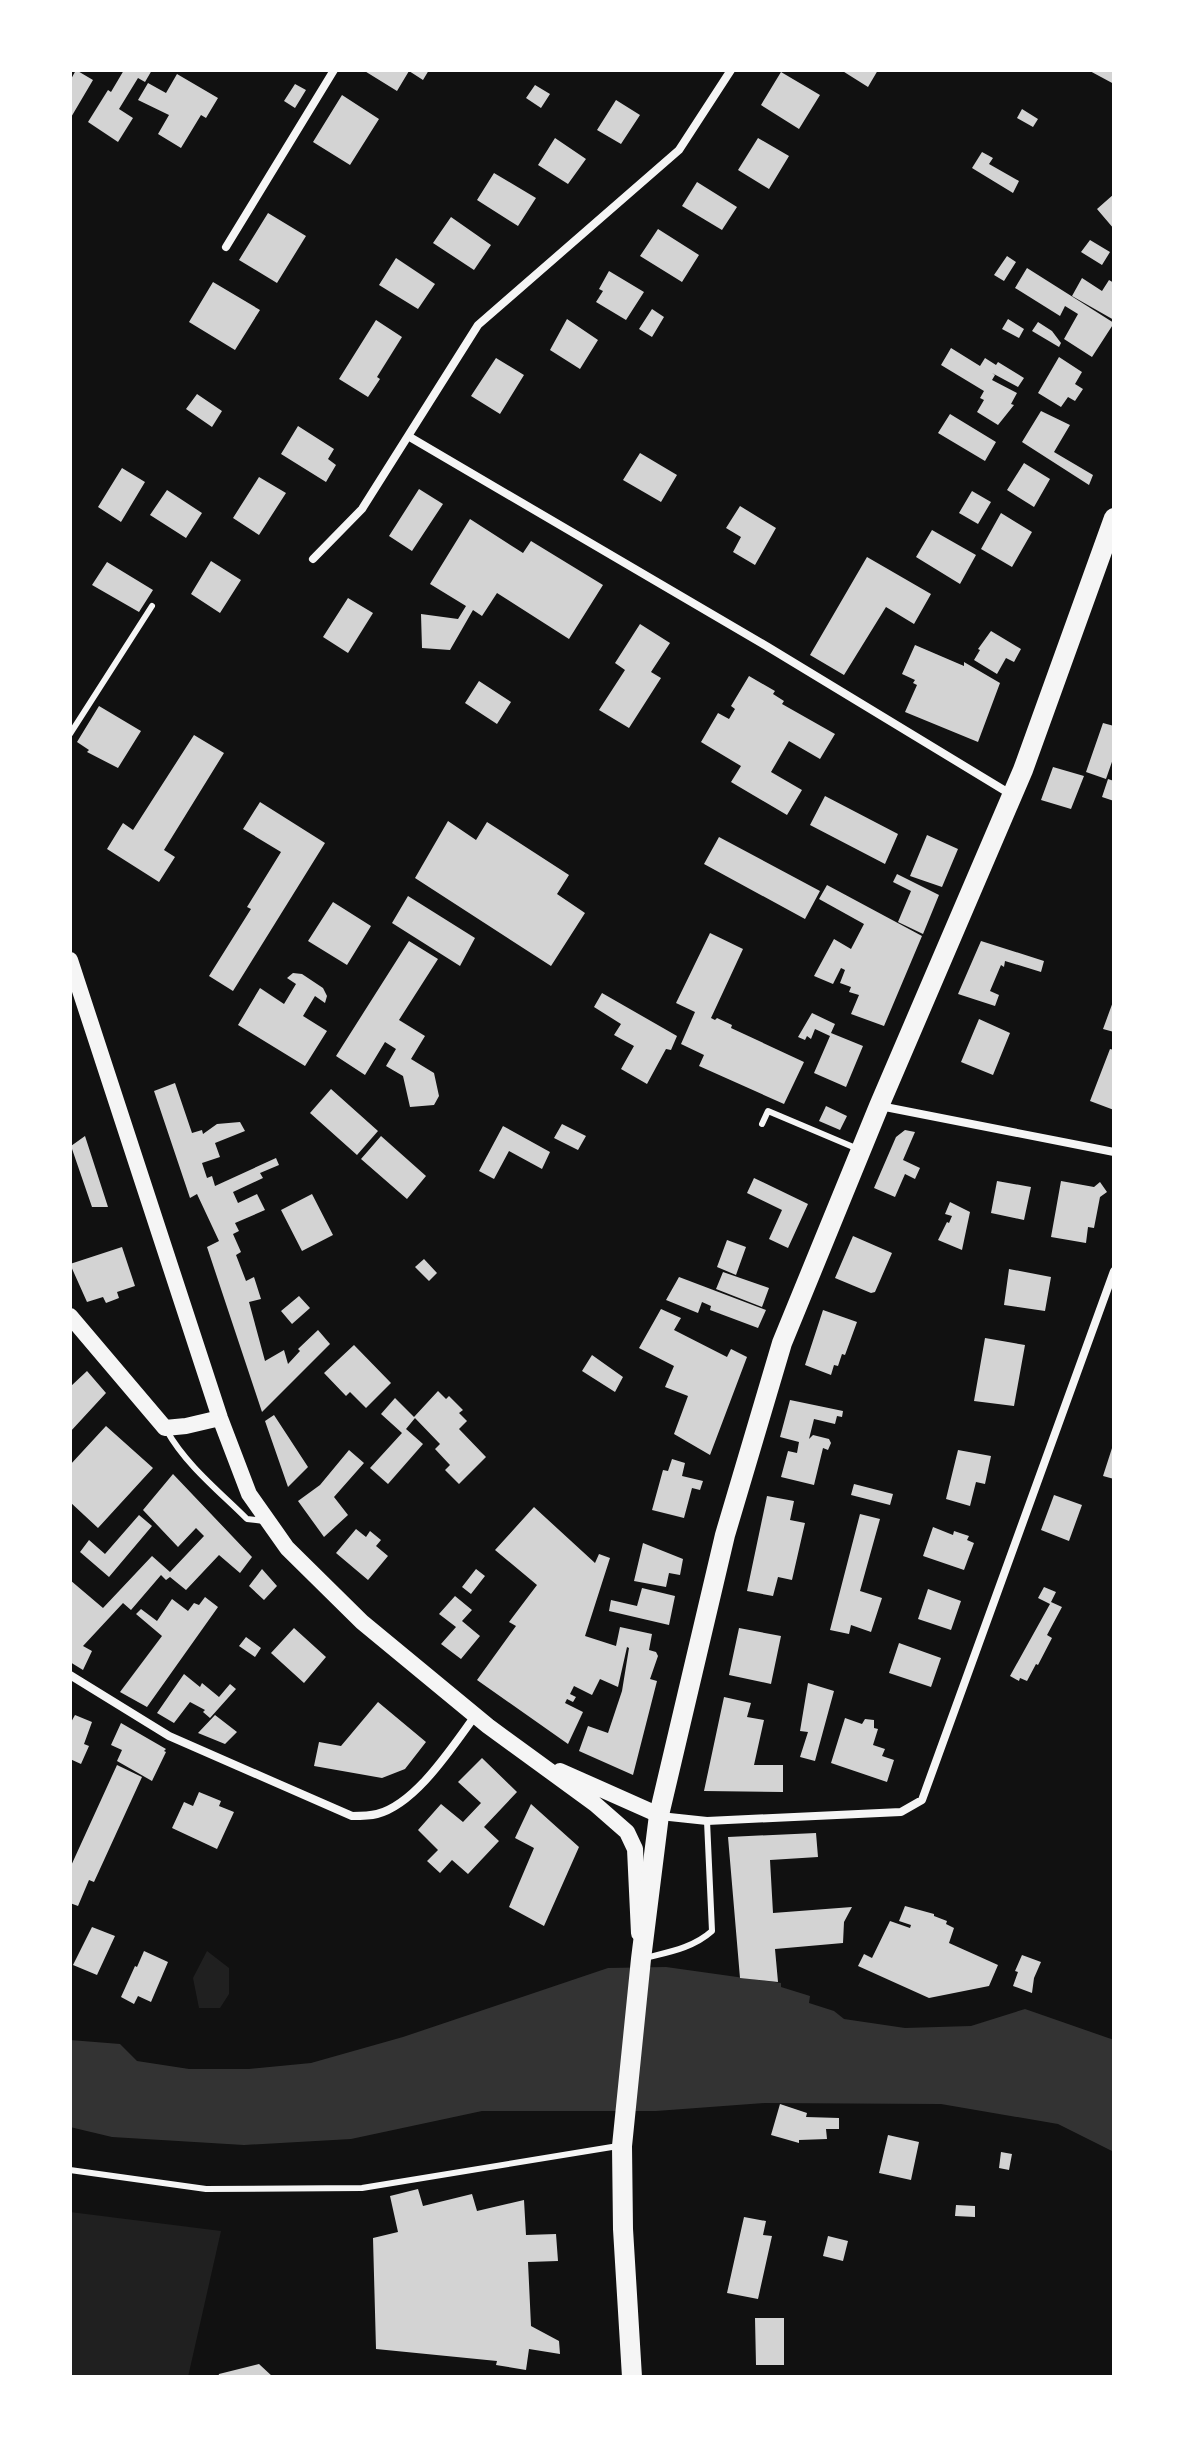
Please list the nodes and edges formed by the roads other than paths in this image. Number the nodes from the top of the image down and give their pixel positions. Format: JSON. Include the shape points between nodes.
{"nodes":[{"id":1,"x":334,"y":70,"type":"edge"},
{"id":2,"x":731,"y":70,"type":"edge"},
{"id":3,"x":226,"y":247,"type":"dead end"},
{"id":4,"x":408,"y":436,"type":"junction"},
{"id":5,"x":1114,"y":518,"type":"edge"},
{"id":6,"x":313,"y":559,"type":"dead end"},
{"id":7,"x":152,"y":606,"type":"dead end"},
{"id":8,"x":70,"y":734,"type":"edge"},
{"id":9,"x":1012,"y":795,"type":"junction"},
{"id":10,"x":70,"y":960,"type":"edge"},
{"id":11,"x":879,"y":1106,"type":"junction"},
{"id":12,"x":762,"y":1124,"type":"dead end"},
{"id":13,"x":861,"y":1150,"type":"junction"},
{"id":14,"x":1114,"y":1152,"type":"edge"},
{"id":15,"x":1114,"y":1271,"type":"edge"},
{"id":16,"x":70,"y":1316,"type":"edge"},
{"id":17,"x":220,"y":1418,"type":"junction"},
{"id":18,"x":165,"y":1428,"type":"junction"},
{"id":19,"x":268,"y":1521,"type":"junction"},
{"id":20,"x":70,"y":1675,"type":"edge"},
{"id":21,"x":475,"y":1716,"type":"junction"},
{"id":22,"x":529,"y":1758,"type":"junction"},
{"id":23,"x":595,"y":1804,"type":"junction"},
{"id":24,"x":659,"y":1815,"type":"junction"},
{"id":25,"x":707,"y":1821,"type":"junction"},
{"id":26,"x":641,"y":1959,"type":"junction"},
{"id":27,"x":622,"y":2146,"type":"junction"},
{"id":28,"x":70,"y":2170,"type":"edge"},
{"id":29,"x":632,"y":2377,"type":"edge"}],
"edges":[{"from":1,"to":3,"type":"street"},
{"from":2,"to":4,"type":"street","via":[[679,150],[478,325]]},
{"from":4,"to":6,"type":"street","via":[[362,509]]},
{"from":4,"to":9,"type":"street"},
{"from":5,"to":9,"type":"main road"},
{"from":7,"to":8,"type":"lane"},
{"from":9,"to":11,"type":"main road"},
{"from":10,"to":17,"type":"main road"},
{"from":11,"to":13,"type":"main road"},
{"from":11,"to":14,"type":"street"},
{"from":12,"to":13,"type":"lane","via":[[768,1111]]},
{"from":13,"to":24,"type":"main road","via":[[782,1343],[725,1535]]},
{"from":15,"to":25,"type":"street","via":[[922,1800],[901,1812]]},
{"from":16,"to":18,"type":"main road"},
{"from":17,"to":18,"type":"main road"},
{"from":17,"to":19,"type":"main road","via":[[249,1494]]},
{"from":18,"to":19,"type":"lane","via":[[247,1519]]},
{"from":19,"to":21,"type":"main road","via":[[287,1548],[362,1622]]},
{"from":20,"to":21,"type":"street","via":[[169,1736],[352,1816],[377,1815],[414,1793]]},
{"from":21,"to":22,"type":"main road"},
{"from":22,"to":23,"type":"main road"},
{"from":22,"to":24,"type":"main road"},
{"from":23,"to":24,"type":"main road"},
{"from":23,"to":26,"type":"main road","via":[[627,1832],[635,1849]]},
{"from":24,"to":25,"type":"street"},
{"from":24,"to":26,"type":"main road"},
{"from":25,"to":26,"type":"lane","via":[[712,1931],[701,1941]]},
{"from":26,"to":27,"type":"main road"},
{"from":27,"to":28,"type":"lane","via":[[362,2188],[206,2189]]},
{"from":27,"to":29,"type":"main road"}]}
